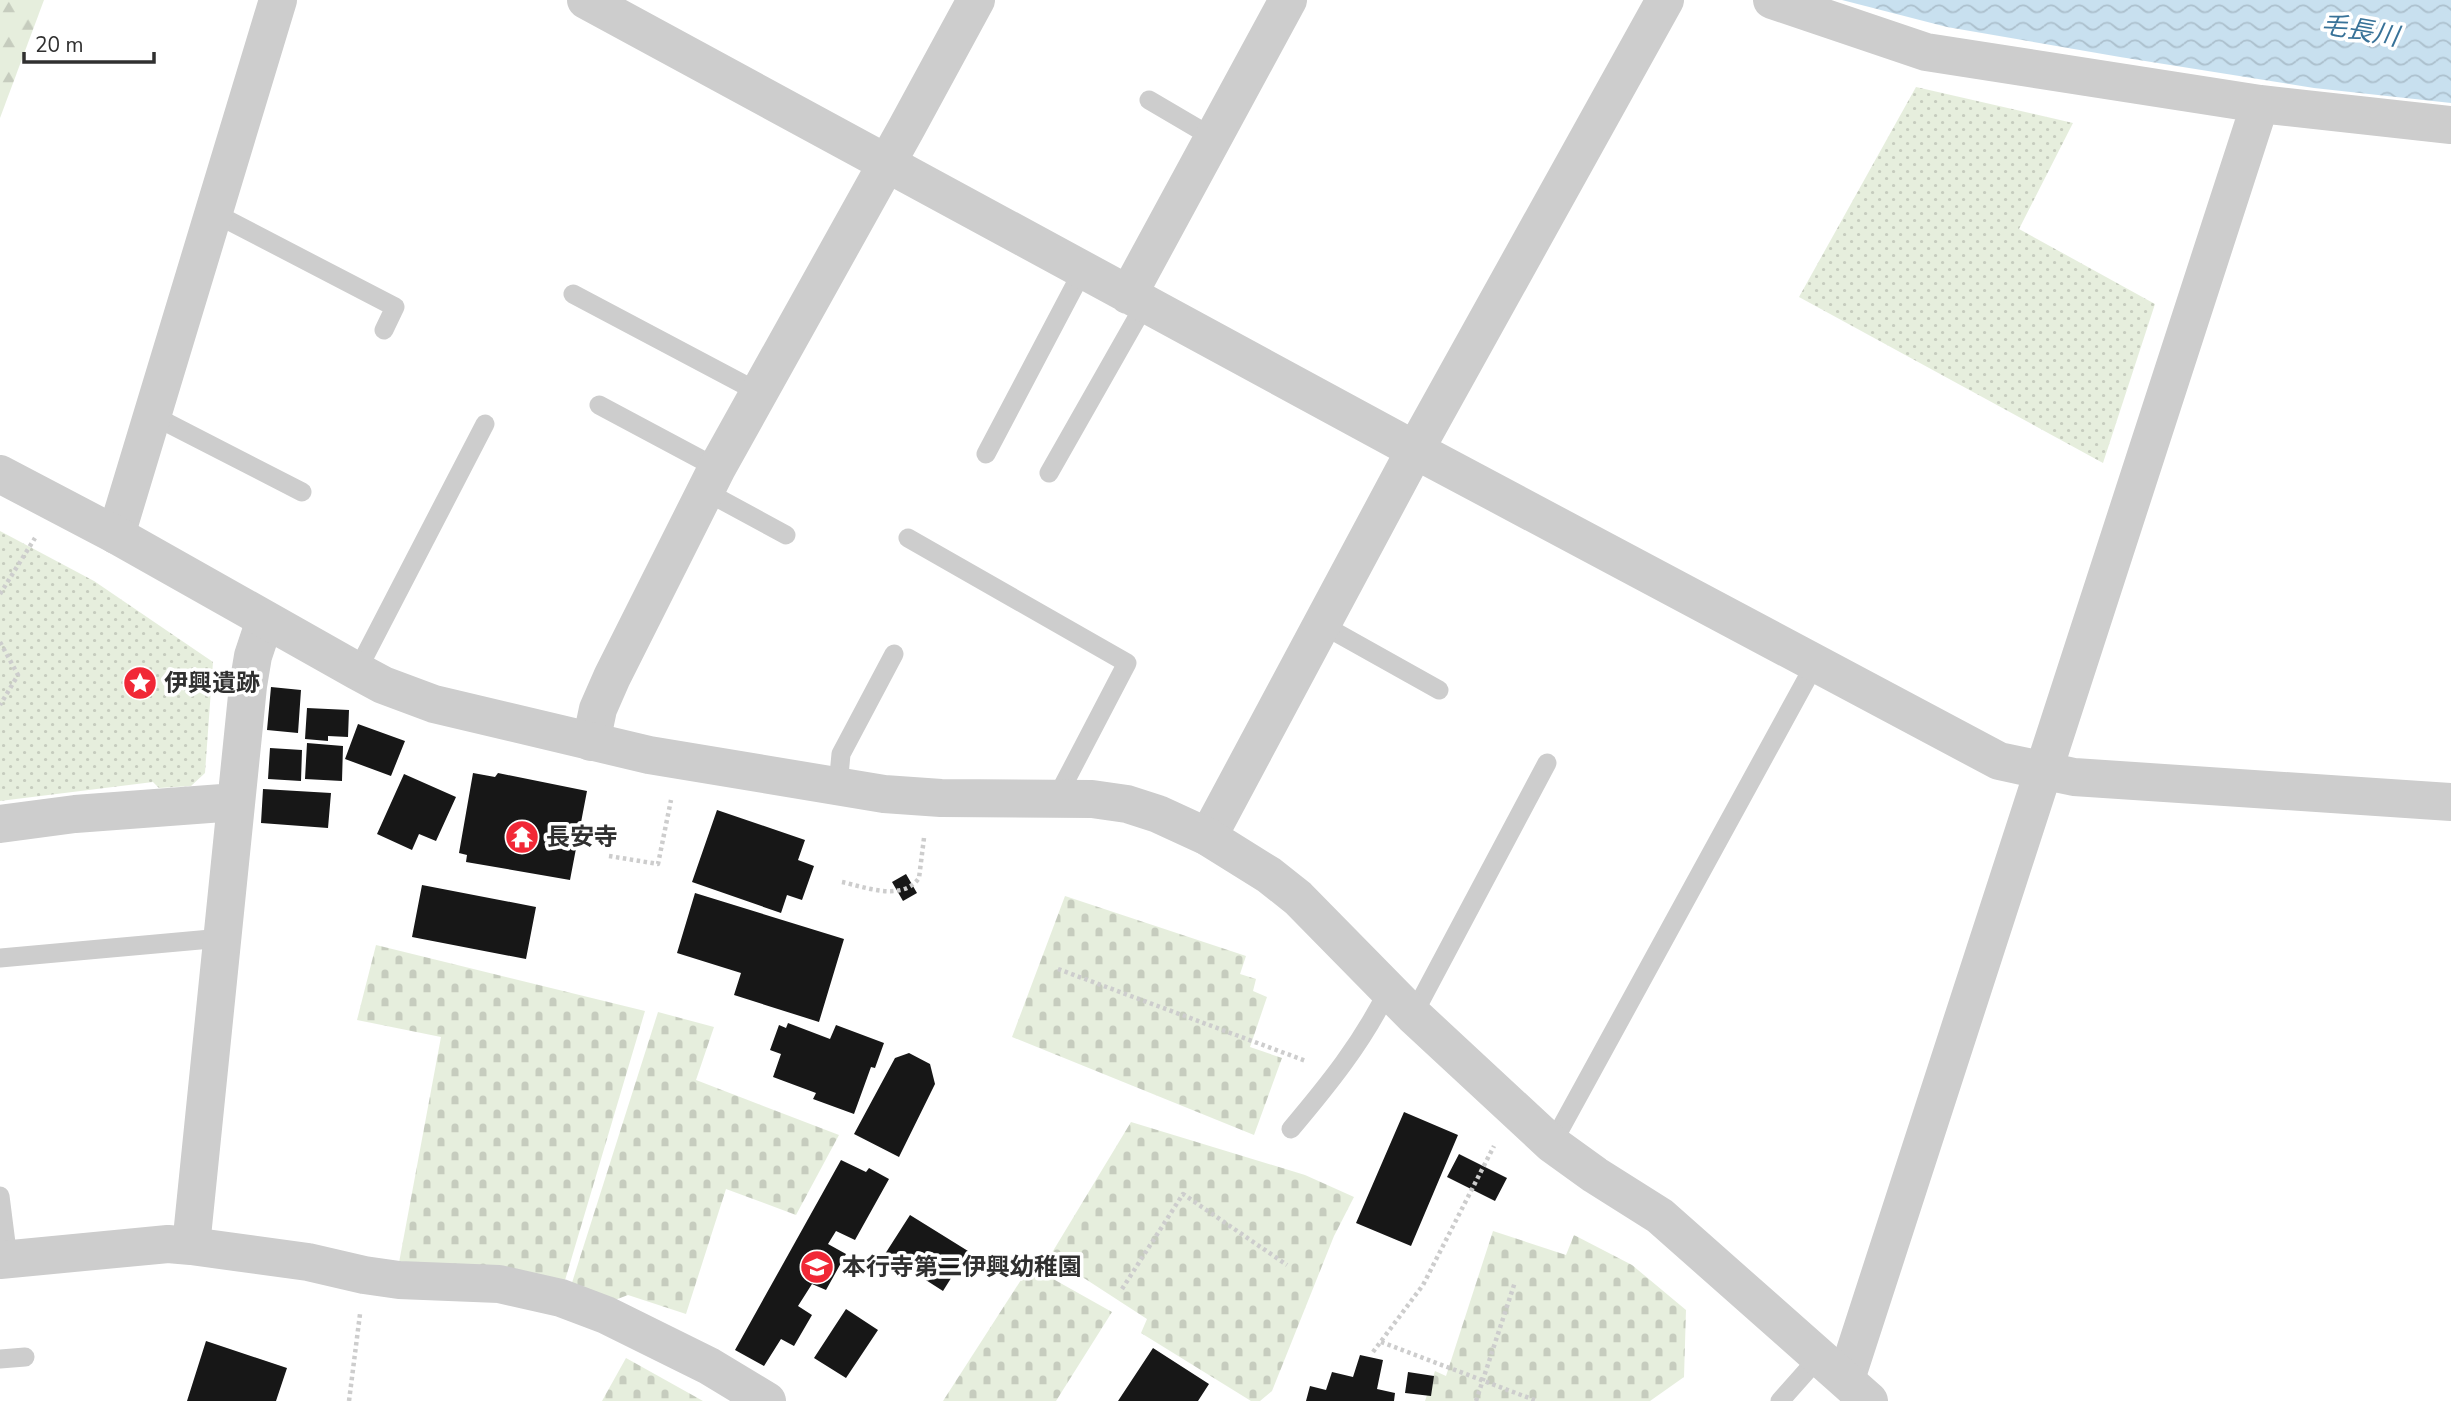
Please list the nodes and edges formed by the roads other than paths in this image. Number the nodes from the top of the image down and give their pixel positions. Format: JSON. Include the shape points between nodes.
{"nodes":[{"id":1,"x":278,"y":0,"type":"edge"},
{"id":2,"x":586,"y":0,"type":"edge"},
{"id":3,"x":976,"y":0,"type":"edge"},
{"id":4,"x":1288,"y":0,"type":"edge"},
{"id":5,"x":1665,"y":0,"type":"edge"},
{"id":6,"x":1772,"y":0,"type":"edge"},
{"id":7,"x":1149,"y":100,"type":"dead end"},
{"id":8,"x":2260,"y":104,"type":"junction"},
{"id":9,"x":2451,"y":125,"type":"edge"},
{"id":10,"x":1212,"y":137,"type":"junction"},
{"id":11,"x":888,"y":163,"type":"junction"},
{"id":12,"x":214,"y":213,"type":"junction"},
{"id":13,"x":1083,"y":270,"type":"junction"},
{"id":14,"x":573,"y":293,"type":"dead end"},
{"id":15,"x":1137,"y":300,"type":"junction"},
{"id":16,"x":384,"y":330,"type":"dead end"},
{"id":17,"x":758,"y":392,"type":"junction"},
{"id":18,"x":599,"y":405,"type":"dead end"},
{"id":19,"x":152,"y":415,"type":"junction"},
{"id":20,"x":485,"y":424,"type":"dead end"},
{"id":21,"x":1415,"y":450,"type":"junction"},
{"id":22,"x":986,"y":454,"type":"dead end"},
{"id":23,"x":1049,"y":473,"type":"dead end"},
{"id":24,"x":0,"y":474,"type":"edge"},
{"id":25,"x":711,"y":479,"type":"junction"},
{"id":26,"x":302,"y":492,"type":"dead end"},
{"id":27,"x":116,"y":535,"type":"junction"},
{"id":28,"x":786,"y":535,"type":"dead end"},
{"id":29,"x":908,"y":538,"type":"dead end"},
{"id":30,"x":265,"y":620,"type":"junction"},
{"id":31,"x":1321,"y":624,"type":"junction"},
{"id":32,"x":894,"y":654,"type":"dead end"},
{"id":33,"x":1816,"y":662,"type":"junction"},
{"id":34,"x":357,"y":671,"type":"junction"},
{"id":35,"x":1439,"y":690,"type":"dead end"},
{"id":36,"x":591,"y":742,"type":"junction"},
{"id":37,"x":1548,"y":763,"type":"dead end"},
{"id":38,"x":2043,"y":771,"type":"junction"},
{"id":39,"x":838,"y":786,"type":"junction"},
{"id":40,"x":1056,"y":799,"type":"junction"},
{"id":41,"x":236,"y":802,"type":"junction"},
{"id":42,"x":2451,"y":802,"type":"edge"},
{"id":43,"x":0,"y":824,"type":"edge"},
{"id":44,"x":1208,"y":837,"type":"junction"},
{"id":45,"x":222,"y":938,"type":"junction"},
{"id":46,"x":0,"y":958,"type":"edge"},
{"id":47,"x":1401,"y":1003,"type":"junction"},
{"id":48,"x":1292,"y":1129,"type":"dead end"},
{"id":49,"x":1552,"y":1144,"type":"junction"},
{"id":50,"x":0,"y":1196,"type":"edge"},
{"id":51,"x":191,"y":1246,"type":"junction"},
{"id":52,"x":4,"y":1260,"type":"edge"},
{"id":53,"x":25,"y":1357,"type":"dead end"},
{"id":54,"x":0,"y":1359,"type":"edge"},
{"id":55,"x":1845,"y":1379,"type":"edge"},
{"id":56,"x":767,"y":1401,"type":"edge"},
{"id":57,"x":1780,"y":1401,"type":"edge"}],
"edges":[{"from":1,"to":12,"type":"street"},
{"from":2,"to":11,"type":"street"},
{"from":3,"to":11,"type":"street"},
{"from":4,"to":10,"type":"street"},
{"from":5,"to":21,"type":"street"},
{"from":6,"to":8,"type":"street","via":[[1926,52]]},
{"from":7,"to":10,"type":"lane"},
{"from":8,"to":9,"type":"street"},
{"from":8,"to":38,"type":"street"},
{"from":10,"to":15,"type":"street"},
{"from":11,"to":13,"type":"street"},
{"from":11,"to":17,"type":"street"},
{"from":12,"to":16,"type":"lane","via":[[395,307]]},
{"from":12,"to":19,"type":"street"},
{"from":13,"to":15,"type":"street"},
{"from":13,"to":22,"type":"lane"},
{"from":14,"to":17,"type":"lane"},
{"from":15,"to":21,"type":"street"},
{"from":15,"to":23,"type":"lane"},
{"from":17,"to":25,"type":"street"},
{"from":18,"to":25,"type":"lane"},
{"from":19,"to":26,"type":"lane"},
{"from":19,"to":27,"type":"street"},
{"from":20,"to":34,"type":"lane"},
{"from":21,"to":31,"type":"street"},
{"from":21,"to":33,"type":"street"},
{"from":24,"to":27,"type":"street"},
{"from":25,"to":28,"type":"lane"},
{"from":25,"to":36,"type":"street","via":[[612,677]]},
{"from":27,"to":30,"type":"street"},
{"from":29,"to":40,"type":"lane","via":[[1127,663]]},
{"from":30,"to":34,"type":"street"},
{"from":30,"to":41,"type":"street","via":[[253,656]]},
{"from":31,"to":35,"type":"lane"},
{"from":31,"to":44,"type":"street"},
{"from":32,"to":39,"type":"lane","via":[[841,754]]},
{"from":33,"to":38,"type":"street","via":[[1999,761]]},
{"from":33,"to":49,"type":"lane"},
{"from":34,"to":36,"type":"street","via":[[434,704]]},
{"from":36,"to":39,"type":"street"},
{"from":37,"to":47,"type":"lane"},
{"from":38,"to":42,"type":"street","via":[[2074,777]]},
{"from":38,"to":55,"type":"street"},
{"from":39,"to":40,"type":"street","via":[[941,798]]},
{"from":40,"to":44,"type":"street","via":[[1127,804]]},
{"from":41,"to":43,"type":"street"},
{"from":41,"to":45,"type":"street"},
{"from":44,"to":47,"type":"street","via":[[1298,898]]},
{"from":45,"to":46,"type":"lane"},
{"from":45,"to":51,"type":"street"},
{"from":47,"to":48,"type":"lane","via":[[1373,1020],[1338,1073]]},
{"from":47,"to":49,"type":"street"},
{"from":49,"to":55,"type":"street","via":[[1660,1216]]},
{"from":50,"to":52,"type":"lane"},
{"from":51,"to":52,"type":"street","via":[[168,1244]]},
{"from":51,"to":56,"type":"street","via":[[399,1280],[499,1284],[561,1298],[709,1366]]},
{"from":53,"to":54,"type":"lane"},
{"from":55,"to":57,"type":"lane"}]}
